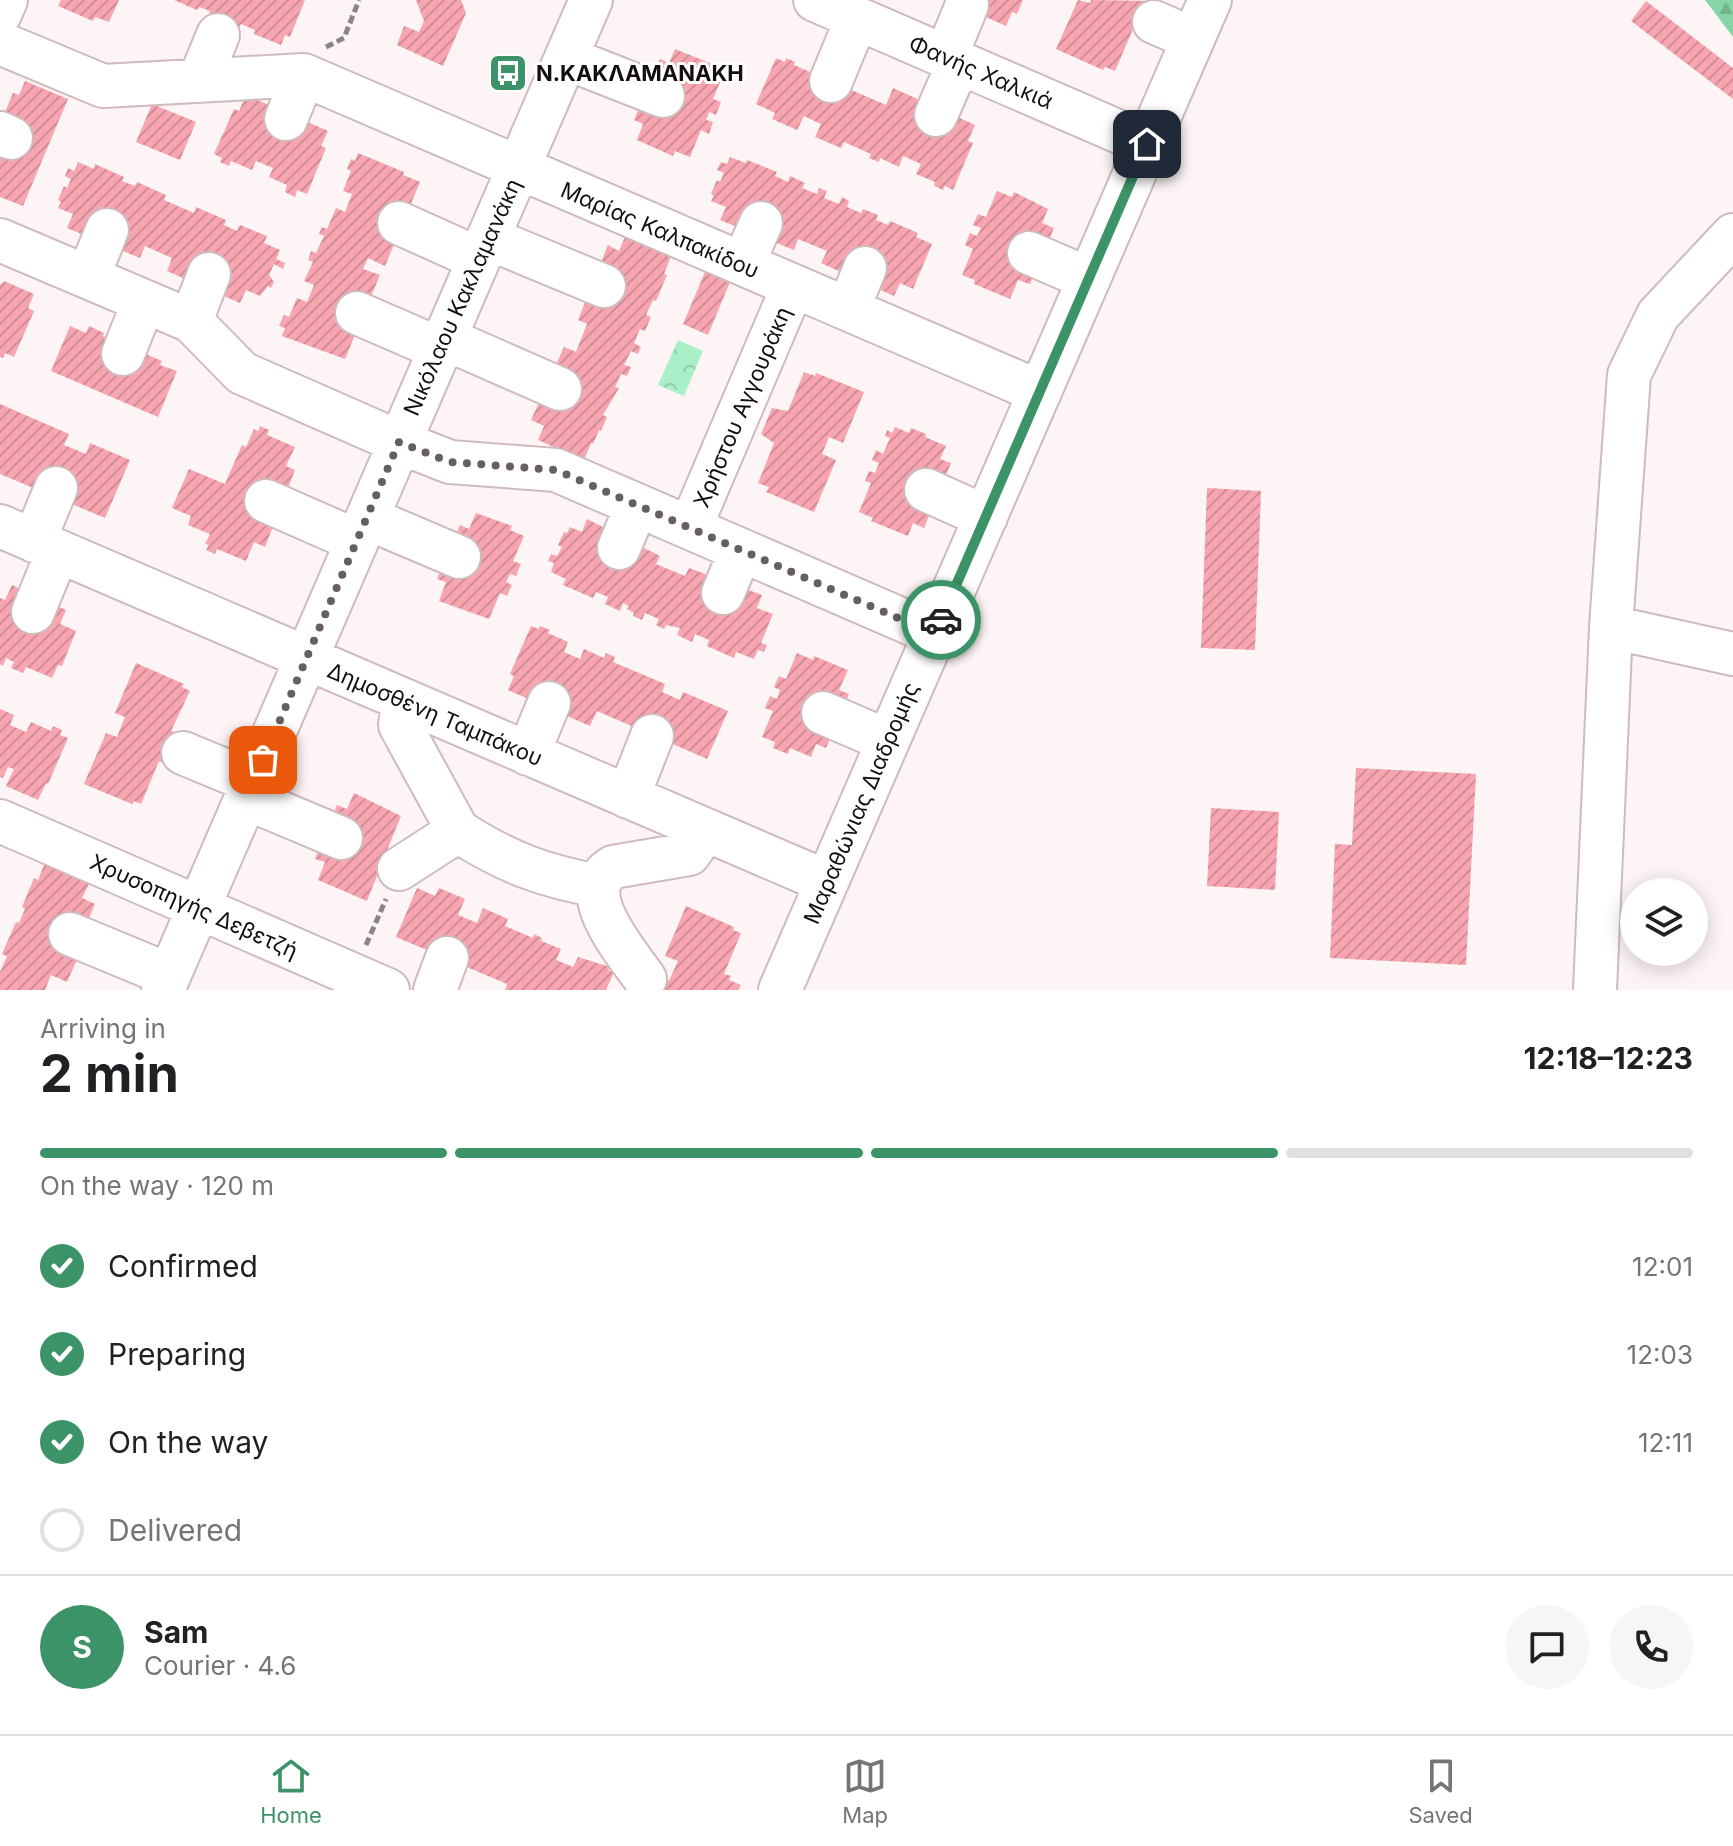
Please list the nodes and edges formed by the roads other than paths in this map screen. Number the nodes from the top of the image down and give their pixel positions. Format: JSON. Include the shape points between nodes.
{"nodes":[{"id":1,"x":6,"y":0,"type":"edge"},
{"id":2,"x":591,"y":0,"type":"edge"},
{"id":3,"x":815,"y":0,"type":"edge"},
{"id":4,"x":1210,"y":0,"type":"edge"},
{"id":5,"x":967,"y":5,"type":"dead end"},
{"id":6,"x":0,"y":14,"type":"edge"},
{"id":7,"x":857,"y":18,"type":"junction"},
{"id":8,"x":1154,"y":22,"type":"dead end"},
{"id":9,"x":218,"y":35,"type":"dead end"},
{"id":10,"x":1193,"y":39,"type":"junction"},
{"id":11,"x":0,"y":43,"type":"edge"},
{"id":12,"x":566,"y":58,"type":"junction"},
{"id":13,"x":952,"y":59,"type":"junction"},
{"id":14,"x":297,"y":76,"type":"junction"},
{"id":15,"x":199,"y":81,"type":"junction"},
{"id":16,"x":831,"y":81,"type":"dead end"},
{"id":17,"x":663,"y":96,"type":"dead end"},
{"id":18,"x":936,"y":115,"type":"dead end"},
{"id":19,"x":286,"y":119,"type":"dead end"},
{"id":20,"x":1147,"y":144,"type":"junction"},
{"id":21,"x":518,"y":169,"type":"junction"},
{"id":22,"x":399,"y":223,"type":"dead end"},
{"id":23,"x":761,"y":223,"type":"dead end"},
{"id":24,"x":107,"y":230,"type":"dead end"},
{"id":25,"x":1733,"y":235,"type":"edge"},
{"id":26,"x":484,"y":248,"type":"junction"},
{"id":27,"x":4,"y":251,"type":"edge"},
{"id":28,"x":1029,"y":253,"type":"dead end"},
{"id":29,"x":743,"y":264,"type":"junction"},
{"id":30,"x":865,"y":268,"type":"dead end"},
{"id":31,"x":209,"y":274,"type":"dead end"},
{"id":32,"x":88,"y":277,"type":"junction"},
{"id":33,"x":1089,"y":279,"type":"junction"},
{"id":34,"x":604,"y":286,"type":"dead end"},
{"id":35,"x":793,"y":286,"type":"junction"},
{"id":36,"x":144,"y":301,"type":"junction"},
{"id":37,"x":848,"y":309,"type":"junction"},
{"id":38,"x":357,"y":313,"type":"dead end"},
{"id":39,"x":191,"y":321,"type":"junction"},
{"id":40,"x":442,"y":344,"type":"junction"},
{"id":41,"x":123,"y":354,"type":"dead end"},
{"id":42,"x":560,"y":389,"type":"dead end"},
{"id":43,"x":1040,"y":392,"type":"junction"},
{"id":44,"x":399,"y":442,"type":"junction"},
{"id":45,"x":56,"y":488,"type":"dead end"},
{"id":46,"x":926,"y":490,"type":"dead end"},
{"id":47,"x":266,"y":501,"type":"dead end"},
{"id":48,"x":637,"y":505,"type":"junction"},
{"id":49,"x":986,"y":517,"type":"junction"},
{"id":50,"x":690,"y":528,"type":"junction"},
{"id":51,"x":362,"y":530,"type":"junction"},
{"id":52,"x":31,"y":540,"type":"edge"},
{"id":53,"x":619,"y":548,"type":"dead end"},
{"id":54,"x":741,"y":550,"type":"junction"},
{"id":55,"x":459,"y":557,"type":"dead end"},
{"id":56,"x":723,"y":593,"type":"dead end"},
{"id":57,"x":33,"y":612,"type":"dead end"},
{"id":58,"x":1611,"y":627,"type":"junction"},
{"id":59,"x":935,"y":634,"type":"junction"},
{"id":60,"x":1733,"y":654,"type":"edge"},
{"id":61,"x":307,"y":658,"type":"junction"},
{"id":62,"x":404,"y":700,"type":"junction"},
{"id":63,"x":549,"y":703,"type":"dead end"},
{"id":64,"x":823,"y":713,"type":"dead end"},
{"id":65,"x":652,"y":736,"type":"dead end"},
{"id":66,"x":888,"y":741,"type":"junction"},
{"id":67,"x":183,"y":753,"type":"dead end"},
{"id":68,"x":528,"y":754,"type":"junction"},
{"id":69,"x":250,"y":790,"type":"junction"},
{"id":70,"x":628,"y":797,"type":"junction"},
{"id":71,"x":0,"y":821,"type":"edge"},
{"id":72,"x":706,"y":830,"type":"junction"},
{"id":73,"x":458,"y":831,"type":"junction"},
{"id":74,"x":341,"y":838,"type":"dead end"},
{"id":75,"x":399,"y":869,"type":"road end"},
{"id":76,"x":827,"y":882,"type":"junction"},
{"id":77,"x":599,"y":886,"type":"junction"},
{"id":78,"x":198,"y":908,"type":"junction"},
{"id":79,"x":70,"y":934,"type":"dead end"},
{"id":80,"x":645,"y":979,"type":"dead end"},
{"id":81,"x":166,"y":983,"type":"edge"},
{"id":82,"x":370,"y":983,"type":"edge"},
{"id":83,"x":780,"y":990,"type":"edge"},
{"id":84,"x":1595,"y":990,"type":"edge"}],
"edges":[{"from":1,"to":6,"type":"street"},
{"from":2,"to":12,"type":"street","name":"Νικόλαου Κακλαμανάκη"},
{"from":3,"to":7,"type":"street","name":"Φανής Χαλκιά"},
{"from":4,"to":10,"type":"street","name":"Μαραθώνιας Διαδρομής"},
{"from":5,"to":13,"type":"street"},
{"from":7,"to":13,"type":"street","name":"Φανής Χαλκιά"},
{"from":7,"to":16,"type":"street"},
{"from":8,"to":10,"type":"street"},
{"from":9,"to":15,"type":"street"},
{"from":10,"to":20,"type":"street","name":"Μαραθώνιας Διαδρομής"},
{"from":11,"to":15,"type":"street","name":"Μαρίας Καλπακίδου","via":[[103,86]]},
{"from":12,"to":17,"type":"street"},
{"from":12,"to":21,"type":"street","name":"Νικόλαου Κακλαμανάκη"},
{"from":13,"to":18,"type":"street"},
{"from":13,"to":20,"type":"street","name":"Φανής Χαλκιά"},
{"from":14,"to":15,"type":"street","name":"Μαρίας Καλπακίδου"},
{"from":14,"to":19,"type":"street"},
{"from":14,"to":21,"type":"street","name":"Μαρίας Καλπακίδου"},
{"from":20,"to":33,"type":"street","name":"Μαραθώνιας Διαδρομής"},
{"from":21,"to":26,"type":"street","name":"Νικόλαου Κακλαμανάκη"},
{"from":21,"to":29,"type":"street","name":"Μαρίας Καλπακίδου"},
{"from":22,"to":26,"type":"street"},
{"from":23,"to":29,"type":"street"},
{"from":24,"to":32,"type":"street"},
{"from":25,"to":58,"type":"street","via":[[1658,315],[1629,375]]},
{"from":26,"to":34,"type":"street"},
{"from":26,"to":40,"type":"street","name":"Νικόλαου Κακλαμανάκη"},
{"from":27,"to":32,"type":"street"},
{"from":28,"to":33,"type":"street"},
{"from":29,"to":35,"type":"street","name":"Μαρίας Καλπακίδου"},
{"from":30,"to":37,"type":"street"},
{"from":31,"to":39,"type":"street"},
{"from":32,"to":36,"type":"street"},
{"from":33,"to":43,"type":"street","name":"Μαραθώνιας Διαδρομής"},
{"from":35,"to":37,"type":"street","name":"Μαρίας Καλπακίδου"},
{"from":35,"to":50,"type":"street","name":"Χρήστου Αγγουράκη","via":[[753,416]]},
{"from":36,"to":39,"type":"street"},
{"from":36,"to":41,"type":"street"},
{"from":37,"to":43,"type":"street","name":"Μαρίας Καλπακίδου"},
{"from":38,"to":40,"type":"street"},
{"from":39,"to":44,"type":"street","via":[[242,373]]},
{"from":40,"to":42,"type":"street"},
{"from":40,"to":44,"type":"street","name":"Νικόλαου Κακλαμανάκη"},
{"from":43,"to":49,"type":"street","name":"Μαραθώνιας Διαδρομής"},
{"from":44,"to":48,"type":"street","via":[[450,462],[556,470]]},
{"from":44,"to":51,"type":"street","name":"Νικόλαου Κακλαμανάκη"},
{"from":45,"to":52,"type":"street"},
{"from":46,"to":49,"type":"street"},
{"from":47,"to":51,"type":"street"},
{"from":48,"to":50,"type":"street"},
{"from":48,"to":53,"type":"street"},
{"from":49,"to":59,"type":"street","name":"Μαραθώνιας Διαδρομής"},
{"from":50,"to":54,"type":"street"},
{"from":51,"to":55,"type":"street"},
{"from":51,"to":61,"type":"street","name":"Νικόλαου Κακλαμανάκη"},
{"from":52,"to":57,"type":"street"},
{"from":52,"to":61,"type":"street","name":"Δημοσθένη Ταμπάκου"},
{"from":54,"to":56,"type":"street"},
{"from":54,"to":59,"type":"street"},
{"from":58,"to":60,"type":"street"},
{"from":58,"to":84,"type":"street"},
{"from":59,"to":66,"type":"street","name":"Μαραθώνιας Διαδρομής"},
{"from":61,"to":62,"type":"street","name":"Δημοσθένη Ταμπάκου"},
{"from":61,"to":69,"type":"street","name":"Νικόλαου Κακλαμανάκη"},
{"from":62,"to":68,"type":"street","name":"Δημοσθένη Ταμπάκου"},
{"from":62,"to":73,"type":"street","via":[[400,725]]},
{"from":63,"to":68,"type":"street"},
{"from":64,"to":66,"type":"street"},
{"from":65,"to":70,"type":"street"},
{"from":66,"to":76,"type":"street","name":"Μαραθώνιας Διαδρομής"},
{"from":67,"to":69,"type":"street"},
{"from":68,"to":70,"type":"street","name":"Δημοσθένη Ταμπάκου"},
{"from":69,"to":74,"type":"street"},
{"from":69,"to":78,"type":"street","name":"Νικόλαου Κακλαμανάκη"},
{"from":70,"to":72,"type":"street","name":"Δημοσθένη Ταμπάκου"},
{"from":71,"to":78,"type":"street","name":"Χρυσοπηγής Δεβετζή"},
{"from":72,"to":76,"type":"street","name":"Δημοσθένη Ταμπάκου"},
{"from":72,"to":77,"type":"street","via":[[689,854],[613,867]]},
{"from":73,"to":75,"type":"street"},
{"from":73,"to":77,"type":"street","via":[[525,867]]},
{"from":76,"to":83,"type":"street","name":"Μαραθώνιας Διαδρομής"},
{"from":77,"to":80,"type":"street","via":[[599,908]]},
{"from":78,"to":81,"type":"street","name":"Νικόλαου Κακλαμανάκη"},
{"from":78,"to":82,"type":"street","name":"Χρυσοπηγής Δεβετζή"},
{"from":79,"to":81,"type":"street"}]}
